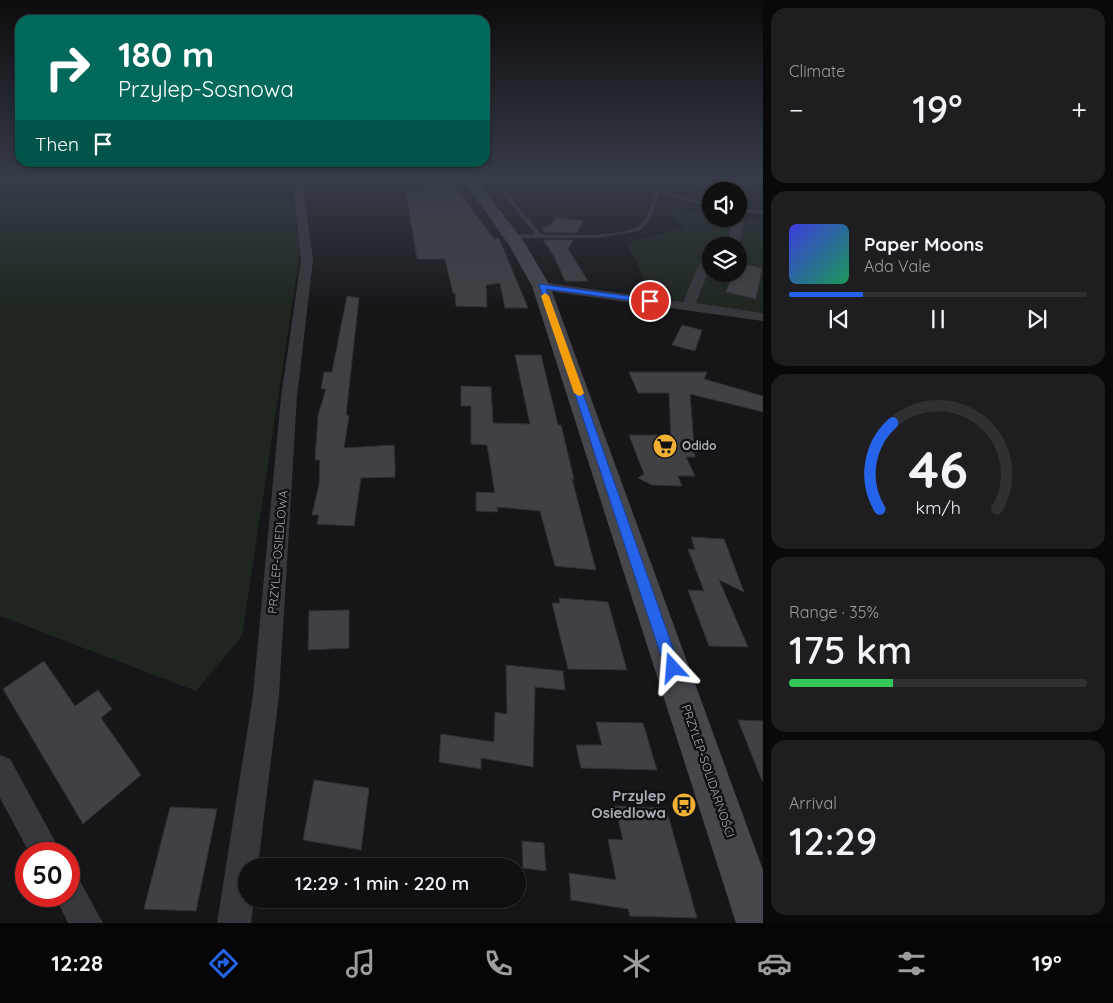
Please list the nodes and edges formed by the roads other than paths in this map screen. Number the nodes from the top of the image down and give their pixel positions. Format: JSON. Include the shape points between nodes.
{"nodes":[{"id":1,"x":302,"y":224,"type":"edge"},
{"id":2,"x":514,"y":224,"type":"edge"},
{"id":3,"x":519,"y":224,"type":"edge"},
{"id":4,"x":643,"y":224,"type":"edge"},
{"id":5,"x":526,"y":236,"type":"junction"},
{"id":6,"x":702,"y":273,"type":"edge"},
{"id":7,"x":541,"y":286,"type":"junction"},
{"id":8,"x":688,"y":306,"type":"junction"},
{"id":9,"x":763,"y":317,"type":"edge"},
{"id":10,"x":0,"y":769,"type":"edge"},
{"id":11,"x":40,"y":842,"type":"edge"},
{"id":12,"x":77,"y":907,"type":"edge"},
{"id":13,"x":86,"y":923,"type":"edge"},
{"id":14,"x":234,"y":923,"type":"edge"},
{"id":15,"x":759,"y":923,"type":"edge"}],
"edges":[{"from":1,"to":14,"type":"street","name":"PRZYLEP-OSIEDLOWA","via":[[307,260],[289,397],[266,695]]},
{"from":2,"to":5,"type":"main road","name":"PRZYLEP-SOLIDARNOŚCI"},
{"from":3,"to":5,"type":"lane"},
{"from":4,"to":5,"type":"lane","via":[[602,237]]},
{"from":5,"to":7,"type":"main road","name":"PRZYLEP-SOLIDARNOŚCI","via":[[529,260]]},
{"from":6,"to":8,"type":"street"},
{"from":7,"to":8,"type":"street"},
{"from":7,"to":15,"type":"main road","name":"PRZYLEP-SOLIDARNOŚCI"},
{"from":8,"to":9,"type":"street"},
{"from":10,"to":11,"type":"street"},
{"from":12,"to":13,"type":"street"}]}
